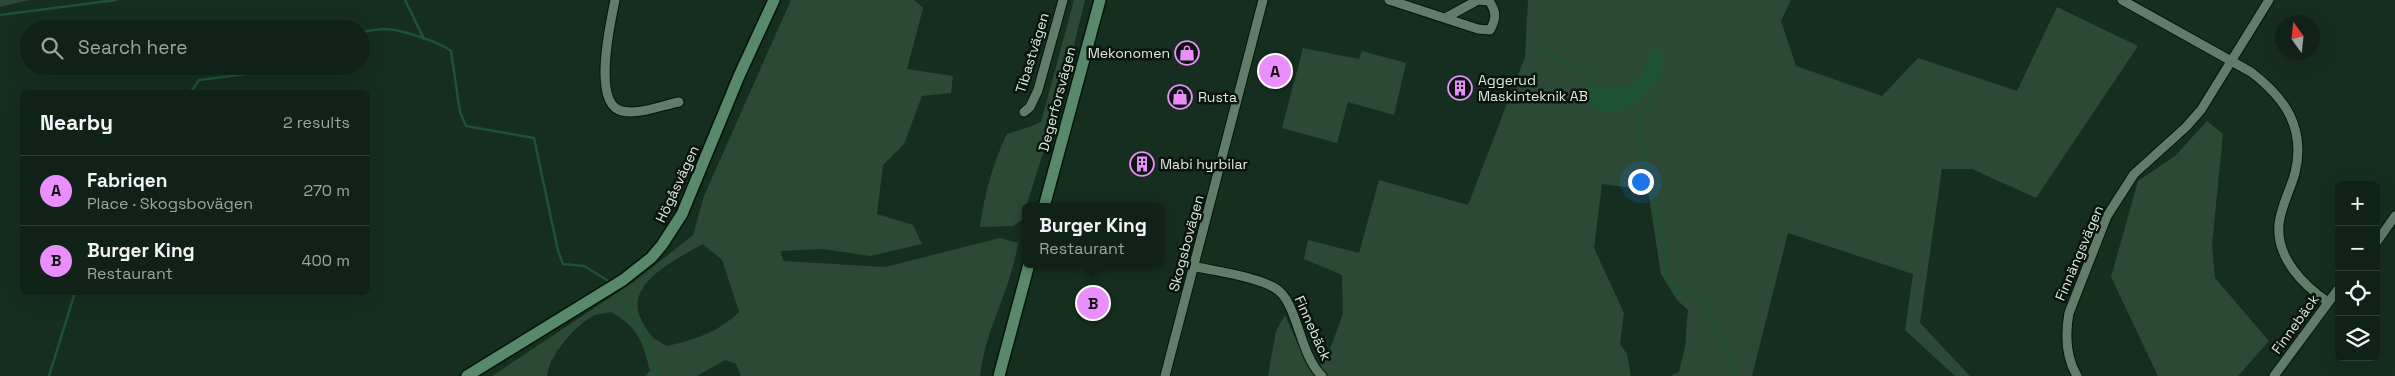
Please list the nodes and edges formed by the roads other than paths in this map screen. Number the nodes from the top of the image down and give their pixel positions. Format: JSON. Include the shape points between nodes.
{"nodes":[{"id":1,"x":616,"y":0,"type":"edge"},
{"id":2,"x":774,"y":0,"type":"edge"},
{"id":3,"x":1063,"y":0,"type":"edge"},
{"id":4,"x":1100,"y":0,"type":"edge"},
{"id":5,"x":1263,"y":0,"type":"edge"},
{"id":6,"x":1389,"y":0,"type":"edge"},
{"id":7,"x":2122,"y":0,"type":"edge"},
{"id":8,"x":2268,"y":0,"type":"edge"},
{"id":9,"x":1447,"y":17,"type":"junction"},
{"id":10,"x":2231,"y":60,"type":"junction"},
{"id":11,"x":679,"y":102,"type":"dead end"},
{"id":12,"x":1024,"y":112,"type":"dead end"},
{"id":13,"x":1045,"y":203,"type":"edge"},
{"id":14,"x":2395,"y":216,"type":"edge"},
{"id":15,"x":2380,"y":237,"type":"edge"},
{"id":16,"x":1193,"y":266,"type":"junction"},
{"id":17,"x":1027,"y":268,"type":"edge"},
{"id":18,"x":2335,"y":293,"type":"edge"},
{"id":19,"x":2328,"y":302,"type":"junction"},
{"id":20,"x":467,"y":376,"type":"edge"},
{"id":21,"x":999,"y":376,"type":"edge"},
{"id":22,"x":1165,"y":376,"type":"edge"},
{"id":23,"x":1322,"y":376,"type":"edge"},
{"id":24,"x":2077,"y":376,"type":"edge"},
{"id":25,"x":2274,"y":376,"type":"edge"}],
"edges":[{"from":1,"to":11,"type":"street","via":[[605,66],[609,100],[622,111]]},
{"from":2,"to":20,"type":"street","name":"Högåsvägen","via":[[682,214],[662,246],[623,280]]},
{"from":3,"to":12,"type":"street","name":"Tibastvägen","via":[[1038,90]]},
{"from":4,"to":13,"type":"street","name":"Degerforsvägen"},
{"from":5,"to":16,"type":"street","name":"Skogsbovägen"},
{"from":6,"to":9,"type":"street"},
{"from":7,"to":10,"type":"street"},
{"from":8,"to":10,"type":"street","name":"Finnängsvägen"},
{"from":9,"to":9,"type":"street","via":[[1478,29],[1490,30],[1495,21],[1495,10],[1489,1],[1478,0]]},
{"from":10,"to":19,"type":"street","via":[[2269,85],[2290,113],[2295,128],[2297,157],[2281,213],[2280,236],[2295,273]]},
{"from":10,"to":24,"type":"street","name":"Finnängsvägen","via":[[2200,110],[2134,174],[2107,216],[2067,324],[2068,353]]},
{"from":14,"to":15,"type":"street"},
{"from":16,"to":22,"type":"street","name":"Skogsbovägen"},
{"from":16,"to":23,"type":"street","name":"Finnebäck","via":[[1263,283],[1283,294],[1305,348]]},
{"from":17,"to":21,"type":"street"},
{"from":18,"to":19,"type":"street","name":"Finnebäck"},
{"from":19,"to":25,"type":"street","name":"Finnebäck"}]}
